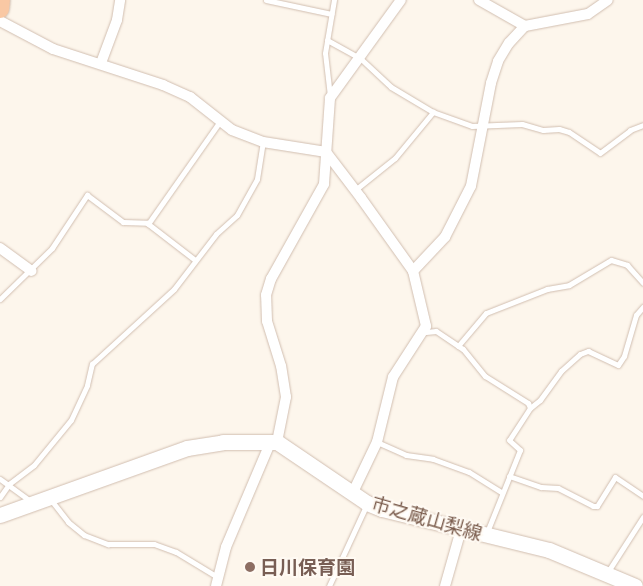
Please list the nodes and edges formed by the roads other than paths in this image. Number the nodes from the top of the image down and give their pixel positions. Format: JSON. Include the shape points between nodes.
{"nodes":[{"id":1,"x":1,"y":0,"type":"edge"},
{"id":2,"x":120,"y":0,"type":"edge"},
{"id":3,"x":266,"y":0,"type":"edge"},
{"id":4,"x":334,"y":0,"type":"edge"},
{"id":5,"x":401,"y":0,"type":"edge"},
{"id":6,"x":479,"y":0,"type":"edge"},
{"id":7,"x":608,"y":0,"type":"edge"},
{"id":8,"x":0,"y":9,"type":"edge"},
{"id":9,"x":332,"y":14,"type":"junction"},
{"id":10,"x":0,"y":21,"type":"edge"},
{"id":11,"x":525,"y":26,"type":"junction"},
{"id":12,"x":327,"y":40,"type":"junction"},
{"id":13,"x":360,"y":58,"type":"junction"},
{"id":14,"x":101,"y":63,"type":"junction"},
{"id":15,"x":330,"y":98,"type":"junction"},
{"id":16,"x":433,"y":112,"type":"junction"},
{"id":17,"x":220,"y":121,"type":"junction"},
{"id":18,"x":643,"y":125,"type":"edge"},
{"id":19,"x":482,"y":127,"type":"junction"},
{"id":20,"x":264,"y":142,"type":"junction"},
{"id":21,"x":326,"y":152,"type":"junction"},
{"id":22,"x":356,"y":190,"type":"junction"},
{"id":23,"x":148,"y":224,"type":"junction"},
{"id":24,"x":0,"y":248,"type":"edge"},
{"id":25,"x":195,"y":260,"type":"junction"},
{"id":26,"x":32,"y":271,"type":"junction"},
{"id":27,"x":413,"y":272,"type":"junction"},
{"id":28,"x":643,"y":283,"type":"edge"},
{"id":29,"x":0,"y":299,"type":"edge"},
{"id":30,"x":643,"y":307,"type":"edge"},
{"id":31,"x":426,"y":332,"type":"junction"},
{"id":32,"x":458,"y":346,"type":"junction"},
{"id":33,"x":530,"y":408,"type":"junction"},
{"id":34,"x":274,"y":441,"type":"junction"},
{"id":35,"x":377,"y":442,"type":"junction"},
{"id":36,"x":509,"y":476,"type":"junction"},
{"id":37,"x":0,"y":479,"type":"edge"},
{"id":38,"x":8,"y":484,"type":"junction"},
{"id":39,"x":353,"y":492,"type":"junction"},
{"id":40,"x":502,"y":492,"type":"junction"},
{"id":41,"x":643,"y":496,"type":"edge"},
{"id":42,"x":0,"y":497,"type":"edge"},
{"id":43,"x":49,"y":497,"type":"junction"},
{"id":44,"x":32,"y":503,"type":"junction"},
{"id":45,"x":367,"y":503,"type":"junction"},
{"id":46,"x":0,"y":515,"type":"edge"},
{"id":47,"x":643,"y":516,"type":"edge"},
{"id":48,"x":462,"y":530,"type":"junction"},
{"id":49,"x":485,"y":536,"type":"junction"},
{"id":50,"x":607,"y":574,"type":"junction"},
{"id":51,"x":218,"y":582,"type":"edge"},
{"id":52,"x":329,"y":586,"type":"edge"},
{"id":53,"x":445,"y":586,"type":"edge"},
{"id":54,"x":635,"y":586,"type":"edge"}],
"edges":[{"from":1,"to":8,"type":"highway"},
{"from":2,"to":14,"type":"street"},
{"from":3,"to":9,"type":"lane"},
{"from":4,"to":9,"type":"lane"},
{"from":5,"to":13,"type":"street"},
{"from":6,"to":11,"type":"street"},
{"from":7,"to":11,"type":"street","via":[[588,14]]},
{"from":9,"to":12,"type":"lane"},
{"from":10,"to":14,"type":"street","via":[[53,49]]},
{"from":11,"to":19,"type":"street","via":[[498,60]]},
{"from":12,"to":13,"type":"lane"},
{"from":12,"to":15,"type":"lane"},
{"from":13,"to":15,"type":"street"},
{"from":13,"to":16,"type":"lane","via":[[391,87]]},
{"from":14,"to":17,"type":"street","via":[[190,97]]},
{"from":15,"to":21,"type":"street"},
{"from":16,"to":19,"type":"lane"},
{"from":16,"to":22,"type":"lane","via":[[395,158]]},
{"from":17,"to":20,"type":"street","via":[[232,130]]},
{"from":17,"to":23,"type":"lane"},
{"from":18,"to":19,"type":"lane","via":[[630,130],[600,153],[559,129],[509,123]]},
{"from":19,"to":27,"type":"street","via":[[475,170],[463,202],[445,237]]},
{"from":20,"to":21,"type":"street"},
{"from":20,"to":25,"type":"lane","via":[[257,178],[237,215]]},
{"from":21,"to":22,"type":"street"},
{"from":21,"to":34,"type":"street","via":[[324,184],[271,278],[266,295],[267,321],[281,366],[286,397]]},
{"from":22,"to":27,"type":"street"},
{"from":23,"to":25,"type":"lane"},
{"from":23,"to":26,"type":"lane","via":[[123,222],[87,196],[52,248]]},
{"from":24,"to":26,"type":"street"},
{"from":25,"to":38,"type":"lane","via":[[174,289],[92,364],[87,385],[71,420],[34,465]]},
{"from":26,"to":29,"type":"lane"},
{"from":27,"to":31,"type":"street"},
{"from":28,"to":32,"type":"lane","via":[[627,265],[611,260],[570,285],[548,289],[486,313]]},
{"from":30,"to":33,"type":"lane","via":[[636,315],[624,356],[618,365],[588,351],[580,354]]},
{"from":31,"to":32,"type":"lane","via":[[436,331]]},
{"from":31,"to":35,"type":"street","via":[[393,377]]},
{"from":32,"to":33,"type":"lane","via":[[485,376]]},
{"from":33,"to":36,"type":"lane","via":[[509,440],[520,450]]},
{"from":34,"to":39,"type":"main road","name":"市之蔵山梨線"},
{"from":34,"to":43,"type":"main road","via":[[198,445]]},
{"from":34,"to":51,"type":"street","via":[[226,547]]},
{"from":35,"to":39,"type":"street"},
{"from":35,"to":40,"type":"lane","via":[[406,455],[432,459],[469,472]]},
{"from":36,"to":40,"type":"lane"},
{"from":36,"to":41,"type":"lane","via":[[540,487],[558,488],[592,506],[597,506],[615,478]]},
{"from":37,"to":38,"type":"lane"},
{"from":38,"to":42,"type":"lane"},
{"from":38,"to":44,"type":"lane"},
{"from":39,"to":45,"type":"main road","name":"市之蔵山梨線"},
{"from":40,"to":49,"type":"lane"},
{"from":43,"to":44,"type":"main road"},
{"from":43,"to":51,"type":"lane","via":[[68,522],[84,535],[108,544],[161,547],[176,552]]},
{"from":44,"to":46,"type":"main road"},
{"from":45,"to":48,"type":"main road","name":"市之蔵山梨線"},
{"from":45,"to":52,"type":"lane"},
{"from":47,"to":50,"type":"lane"},
{"from":48,"to":49,"type":"main road","name":"市之蔵山梨線"},
{"from":48,"to":53,"type":"street"},
{"from":49,"to":50,"type":"main road","name":"市之蔵山梨線","via":[[549,550]]},
{"from":50,"to":54,"type":"main road","name":"市之蔵山梨線"}]}
